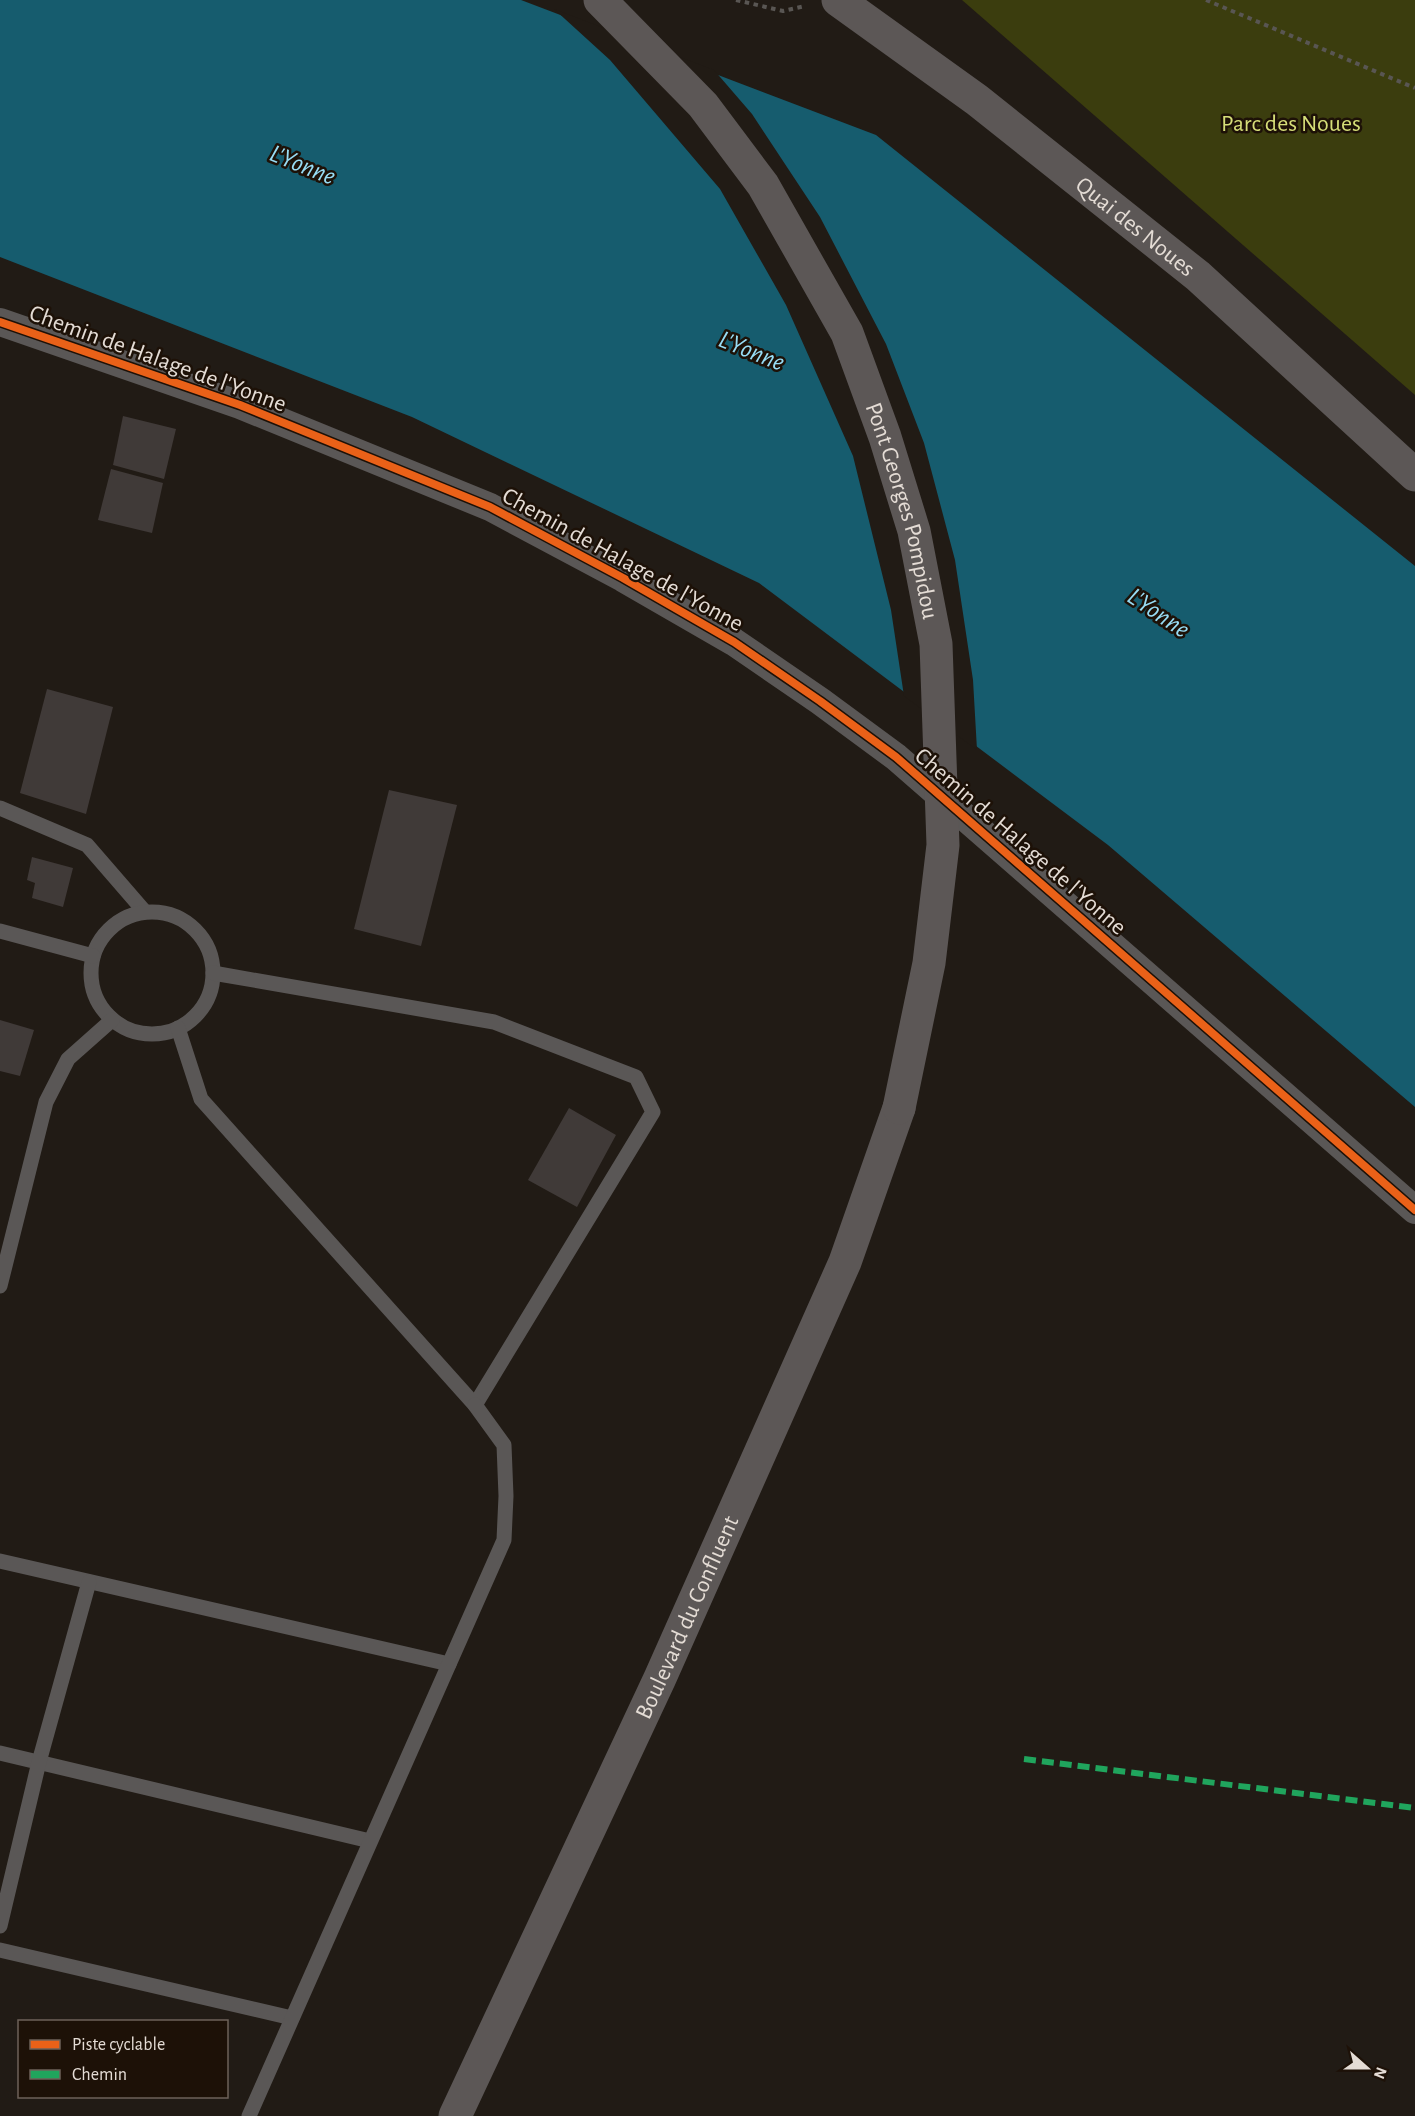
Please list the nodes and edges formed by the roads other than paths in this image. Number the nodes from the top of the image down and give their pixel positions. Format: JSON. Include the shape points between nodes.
{"nodes":[{"id":1,"x":600,"y":0,"type":"edge"},
{"id":2,"x":838,"y":0,"type":"edge"},
{"id":3,"x":0,"y":322,"type":"edge"},
{"id":4,"x":1415,"y":475,"type":"edge"},
{"id":5,"x":0,"y":808,"type":"edge"},
{"id":6,"x":145,"y":912,"type":"junction"},
{"id":7,"x":0,"y":931,"type":"edge"},
{"id":8,"x":93,"y":956,"type":"junction"},
{"id":9,"x":213,"y":973,"type":"junction"},
{"id":10,"x":112,"y":1020,"type":"junction"},
{"id":11,"x":178,"y":1028,"type":"junction"},
{"id":12,"x":899,"y":1108,"type":"joint"},
{"id":13,"x":1415,"y":1210,"type":"edge"},
{"id":14,"x":0,"y":1286,"type":"edge"},
{"id":15,"x":476,"y":1405,"type":"junction"},
{"id":16,"x":0,"y":1561,"type":"edge"},
{"id":17,"x":89,"y":1582,"type":"junction"},
{"id":18,"x":449,"y":1664,"type":"junction"},
{"id":19,"x":0,"y":1753,"type":"edge"},
{"id":20,"x":39,"y":1762,"type":"junction"},
{"id":21,"x":370,"y":1841,"type":"junction"},
{"id":22,"x":0,"y":1926,"type":"edge"},
{"id":23,"x":0,"y":1950,"type":"edge"},
{"id":24,"x":292,"y":2018,"type":"junction"},
{"id":25,"x":249,"y":2116,"type":"edge"},
{"id":26,"x":455,"y":2116,"type":"edge"}],
"edges":[{"from":1,"to":12,"type":"main road","name":"Pont Georges Pompidou","bridge":true,"via":[[703,105],[764,185],[847,333],[914,531],[936,644],[943,845],[929,963]]},
{"from":2,"to":4,"type":"main road","name":"Quai des Noues","via":[[977,100],[1198,276]]},
{"from":3,"to":13,"type":"street","name":"Chemin de Halage de l'Yonne","via":[[240,405],[490,507],[734,642],[896,757]]},
{"from":5,"to":6,"type":"lane","via":[[87,844]]},
{"from":6,"to":8,"type":"lane","via":[[128,916],[113,926],[100,939]]},
{"from":6,"to":9,"type":"lane","via":[[163,912],[193,927],[211,956]]},
{"from":7,"to":8,"type":"lane"},
{"from":8,"to":10,"type":"lane","via":[[93,991]]},
{"from":9,"to":11,"type":"lane","via":[[204,1005],[193,1019]]},
{"from":9,"to":15,"type":"lane","via":[[494,1022],[636,1077],[653,1112]]},
{"from":10,"to":11,"type":"lane","via":[[144,1034]]},
{"from":10,"to":14,"type":"lane","via":[[68,1059],[46,1102]]},
{"from":11,"to":15,"type":"lane","via":[[201,1099]]},
{"from":12,"to":26,"type":"main road","name":"Boulevard du Confluent","via":[[845,1262],[660,1678]]},
{"from":15,"to":18,"type":"lane","via":[[504,1446],[504,1540]]},
{"from":16,"to":17,"type":"lane"},
{"from":17,"to":18,"type":"lane"},
{"from":17,"to":20,"type":"lane"},
{"from":18,"to":21,"type":"lane"},
{"from":19,"to":20,"type":"lane"},
{"from":20,"to":21,"type":"lane"},
{"from":20,"to":22,"type":"lane"},
{"from":21,"to":24,"type":"lane"},
{"from":23,"to":24,"type":"lane"},
{"from":24,"to":25,"type":"lane"}]}
